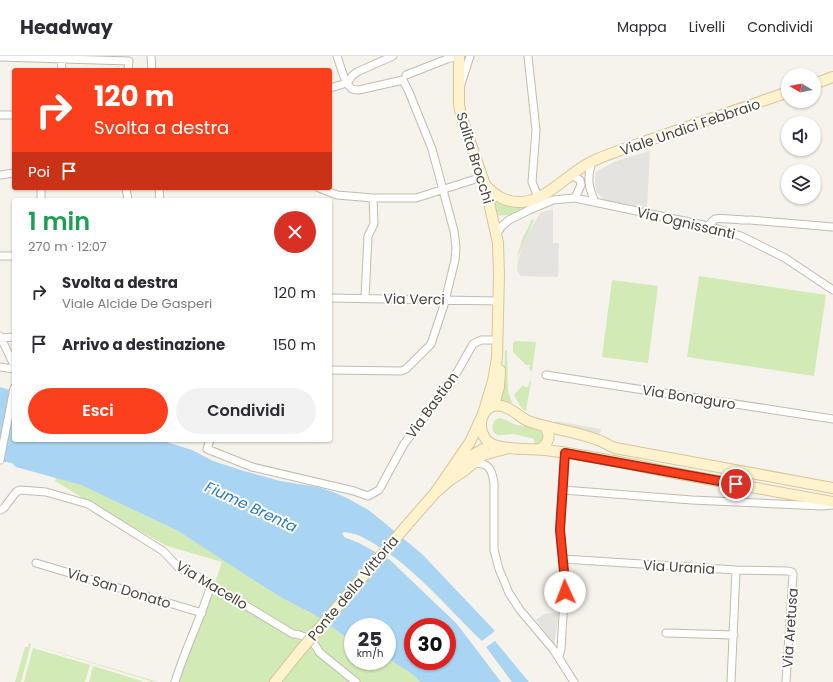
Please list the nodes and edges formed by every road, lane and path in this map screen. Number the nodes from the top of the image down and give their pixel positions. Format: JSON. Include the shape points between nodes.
{"nodes":[{"id":1,"x":151,"y":56,"type":"edge"},
{"id":2,"x":337,"y":56,"type":"edge"},
{"id":3,"x":393,"y":56,"type":"edge"},
{"id":4,"x":459,"y":56,"type":"edge"},
{"id":5,"x":470,"y":56,"type":"edge"},
{"id":6,"x":528,"y":56,"type":"edge"},
{"id":7,"x":0,"y":57,"type":"edge"},
{"id":8,"x":62,"y":58,"type":"junction"},
{"id":9,"x":62,"y":68,"type":"edge"},
{"id":10,"x":128,"y":68,"type":"edge"},
{"id":11,"x":152,"y":68,"type":"edge"},
{"id":12,"x":833,"y":77,"type":"edge"},
{"id":13,"x":403,"y":79,"type":"junction"},
{"id":14,"x":821,"y":81,"type":"edge"},
{"id":15,"x":347,"y":83,"type":"junction"},
{"id":16,"x":332,"y":87,"type":"edge"},
{"id":17,"x":459,"y":90,"type":"junction"},
{"id":18,"x":781,"y":94,"type":"edge"},
{"id":19,"x":0,"y":115,"type":"edge"},
{"id":20,"x":12,"y":115,"type":"edge"},
{"id":21,"x":592,"y":161,"type":"junction"},
{"id":22,"x":12,"y":173,"type":"edge"},
{"id":23,"x":0,"y":175,"type":"edge"},
{"id":24,"x":571,"y":175,"type":"junction"},
{"id":25,"x":484,"y":181,"type":"junction"},
{"id":26,"x":444,"y":189,"type":"junction"},
{"id":27,"x":324,"y":190,"type":"edge"},
{"id":28,"x":538,"y":197,"type":"junction"},
{"id":29,"x":373,"y":198,"type":"junction"},
{"id":30,"x":575,"y":198,"type":"junction"},
{"id":31,"x":595,"y":202,"type":"junction"},
{"id":32,"x":708,"y":226,"type":"junction"},
{"id":33,"x":833,"y":227,"type":"edge"},
{"id":34,"x":496,"y":235,"type":"junction"},
{"id":35,"x":0,"y":256,"type":"edge"},
{"id":36,"x":12,"y":256,"type":"edge"},
{"id":37,"x":833,"y":290,"type":"edge"},
{"id":38,"x":332,"y":298,"type":"edge"},
{"id":39,"x":365,"y":298,"type":"junction"},
{"id":40,"x":445,"y":300,"type":"junction"},
{"id":41,"x":498,"y":301,"type":"junction"},
{"id":42,"x":0,"y":337,"type":"edge"},
{"id":43,"x":12,"y":337,"type":"edge"},
{"id":44,"x":498,"y":340,"type":"junction"},
{"id":45,"x":497,"y":358,"type":"junction"},
{"id":46,"x":12,"y":361,"type":"edge"},
{"id":47,"x":0,"y":367,"type":"edge"},
{"id":48,"x":12,"y":369,"type":"edge"},
{"id":49,"x":332,"y":370,"type":"edge"},
{"id":50,"x":546,"y":376,"type":"dead end"},
{"id":51,"x":12,"y":398,"type":"edge"},
{"id":52,"x":494,"y":405,"type":"junction"},
{"id":53,"x":483,"y":414,"type":"junction"},
{"id":54,"x":833,"y":419,"type":"edge"},
{"id":55,"x":545,"y":427,"type":"junction"},
{"id":56,"x":209,"y":442,"type":"edge"},
{"id":57,"x":492,"y":444,"type":"junction"},
{"id":58,"x":509,"y":448,"type":"junction"},
{"id":59,"x":540,"y":449,"type":"junction"},
{"id":60,"x":565,"y":453,"type":"junction"},
{"id":61,"x":0,"y":460,"type":"edge"},
{"id":62,"x":472,"y":464,"type":"junction"},
{"id":63,"x":450,"y":480,"type":"junction"},
{"id":64,"x":833,"y":488,"type":"edge"},
{"id":65,"x":563,"y":490,"type":"junction"},
{"id":66,"x":435,"y":493,"type":"junction"},
{"id":67,"x":833,"y":502,"type":"edge"},
{"id":68,"x":833,"y":505,"type":"edge"},
{"id":69,"x":0,"y":510,"type":"edge"},
{"id":70,"x":563,"y":559,"type":"junction"},
{"id":71,"x":36,"y":563,"type":"dead end"},
{"id":72,"x":736,"y":570,"type":"junction"},
{"id":73,"x":793,"y":574,"type":"joint"},
{"id":74,"x":212,"y":585,"type":"junction"},
{"id":75,"x":202,"y":613,"type":"junction"},
{"id":76,"x":666,"y":633,"type":"dead end"},
{"id":77,"x":734,"y":635,"type":"junction"},
{"id":78,"x":559,"y":657,"type":"junction"},
{"id":79,"x":175,"y":682,"type":"edge"},
{"id":80,"x":275,"y":682,"type":"edge"},
{"id":81,"x":356,"y":682,"type":"edge"},
{"id":82,"x":574,"y":682,"type":"edge"},
{"id":83,"x":731,"y":682,"type":"edge"},
{"id":84,"x":786,"y":682,"type":"edge"}],
"edges":[{"from":1,"to":11,"type":"street"},
{"from":2,"to":15,"type":"street"},
{"from":3,"to":15,"type":"street","via":[[357,72]]},
{"from":4,"to":13,"type":"street"},
{"from":4,"to":17,"type":"main road","name":"Salita Brocchi"},
{"from":5,"to":17,"type":"street"},
{"from":6,"to":28,"type":"street","via":[[536,130],[532,182]]},
{"from":7,"to":8,"type":"street"},
{"from":8,"to":9,"type":"street"},
{"from":8,"to":10,"type":"street","via":[[129,61]]},
{"from":12,"to":14,"type":"main road"},
{"from":13,"to":15,"type":"street","via":[[359,90],[350,88]]},
{"from":13,"to":26,"type":"street","via":[[432,149]]},
{"from":15,"to":16,"type":"street"},
{"from":17,"to":25,"type":"main road","name":"Salita Brocchi","via":[[461,115]]},
{"from":18,"to":21,"type":"main road","name":"Viale Undici Febbraio"},
{"from":19,"to":20,"type":"street"},
{"from":21,"to":24,"type":"main road","name":"Viale Undici Febbraio"},
{"from":21,"to":31,"type":"street","via":[[588,184]]},
{"from":22,"to":23,"type":"street"},
{"from":24,"to":28,"type":"main road","name":"Viale Undici Febbraio"},
{"from":24,"to":30,"type":"street","via":[[577,178],[581,185]]},
{"from":25,"to":26,"type":"street"},
{"from":25,"to":28,"type":"main road","name":"Viale Undici Febbraio","via":[[496,195],[504,199],[523,202]]},
{"from":25,"to":34,"type":"main road","name":"Salita Brocchi"},
{"from":26,"to":29,"type":"street","via":[[416,198]]},
{"from":26,"to":40,"type":"street","via":[[456,247]]},
{"from":27,"to":29,"type":"street","via":[[337,195]]},
{"from":29,"to":39,"type":"street","via":[[374,224],[368,236]]},
{"from":30,"to":31,"type":"street","name":"Via Ognissanti"},
{"from":30,"to":34,"type":"street","name":"Via Ognissanti","via":[[549,202],[509,220]]},
{"from":31,"to":32,"type":"street","name":"Via Ognissanti"},
{"from":32,"to":33,"type":"street","via":[[715,219],[725,218]]},
{"from":32,"to":37,"type":"street","name":"Via Ognissanti","via":[[763,246]]},
{"from":34,"to":41,"type":"main road","name":"Salita Brocchi"},
{"from":35,"to":36,"type":"street"},
{"from":38,"to":39,"type":"street","name":"Via Verci"},
{"from":39,"to":40,"type":"street","name":"Via Verci"},
{"from":40,"to":41,"type":"street","name":"Via Verci"},
{"from":40,"to":49,"type":"street","via":[[431,344],[406,369]]},
{"from":41,"to":44,"type":"main road","name":"Salita Brocchi"},
{"from":42,"to":43,"type":"street"},
{"from":42,"to":46,"type":"street"},
{"from":44,"to":45,"type":"main road","name":"Salita Brocchi"},
{"from":44,"to":56,"type":"street","name":"Via Bastion","via":[[481,340],[473,344],[451,383],[404,444],[379,490],[368,496],[252,467],[207,450]]},
{"from":45,"to":52,"type":"main road","via":[[500,387]]},
{"from":45,"to":53,"type":"main road"},
{"from":47,"to":48,"type":"street"},
{"from":50,"to":54,"type":"street","name":"Via Bonaguro"},
{"from":51,"to":61,"type":"street"},
{"from":52,"to":53,"type":"main road"},
{"from":52,"to":55,"type":"main road","via":[[510,408],[526,420]]},
{"from":53,"to":57,"type":"main road","via":[[482,433]]},
{"from":53,"to":66,"type":"main road","via":[[470,442]]},
{"from":55,"to":59,"type":"main road","via":[[549,438]]},
{"from":55,"to":64,"type":"main road","via":[[588,437],[633,452]]},
{"from":57,"to":58,"type":"main road"},
{"from":57,"to":63,"type":"main road","via":[[468,458]]},
{"from":58,"to":59,"type":"main road"},
{"from":58,"to":62,"type":"main road","via":[[483,455]]},
{"from":59,"to":60,"type":"main road"},
{"from":60,"to":65,"type":"street"},
{"from":60,"to":67,"type":"main road"},
{"from":62,"to":63,"type":"main road"},
{"from":62,"to":78,"type":"street","via":[[484,464],[493,475],[494,550],[509,593]]},
{"from":63,"to":66,"type":"main road"},
{"from":65,"to":68,"type":"street","via":[[699,501]]},
{"from":65,"to":70,"type":"street","via":[[560,530]]},
{"from":66,"to":80,"type":"main road","name":"Ponte della Vittoria","bridge":true},
{"from":69,"to":74,"type":"street","name":"Via Macello","via":[[20,490],[46,492],[88,504],[163,551],[179,568]]},
{"from":70,"to":72,"type":"street","name":"Via Urania"},
{"from":70,"to":78,"type":"street","via":[[565,582]]},
{"from":71,"to":75,"type":"street","name":"Via San Donato"},
{"from":72,"to":73,"type":"street","name":"Via Urania","via":[[788,571]]},
{"from":72,"to":77,"type":"street"},
{"from":73,"to":84,"type":"street","name":"Via Aretusa"},
{"from":74,"to":75,"type":"street"},
{"from":74,"to":81,"type":"street","name":"Via Macello","via":[[293,634],[299,634]]},
{"from":75,"to":79,"type":"street"},
{"from":76,"to":77,"type":"street"},
{"from":77,"to":83,"type":"street"},
{"from":78,"to":82,"type":"street"}]}
